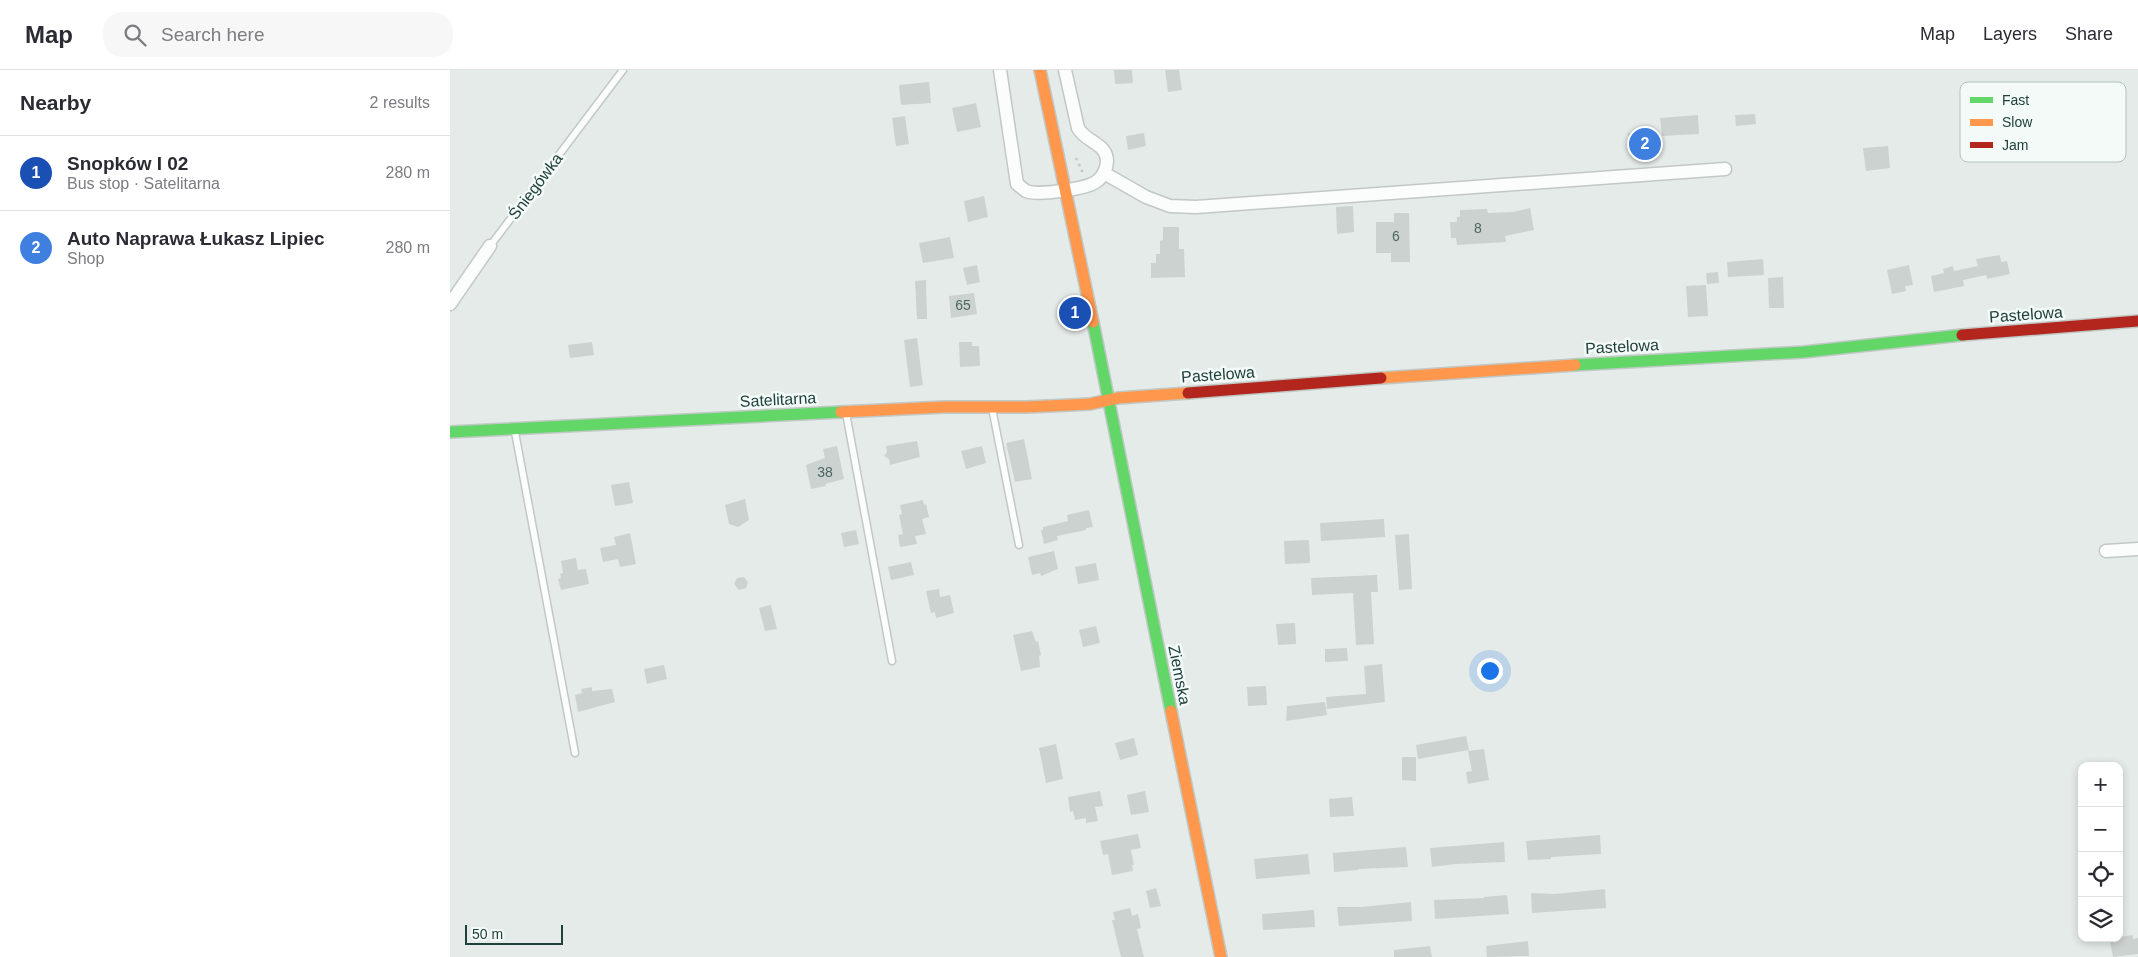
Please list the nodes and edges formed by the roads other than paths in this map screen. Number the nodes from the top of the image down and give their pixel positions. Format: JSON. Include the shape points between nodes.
{"nodes":[{"id":1,"x":623,"y":70,"type":"edge"},
{"id":2,"x":1000,"y":70,"type":"edge"},
{"id":3,"x":1040,"y":70,"type":"edge"},
{"id":4,"x":1065,"y":70,"type":"edge"},
{"id":5,"x":1725,"y":170,"type":"dead end"},
{"id":6,"x":1104,"y":173,"type":"junction"},
{"id":7,"x":1065,"y":190,"type":"junction"},
{"id":8,"x":490,"y":246,"type":"joint"},
{"id":9,"x":450,"y":304,"type":"edge"},
{"id":10,"x":2138,"y":321,"type":"edge"},
{"id":11,"x":1108,"y":400,"type":"junction"},
{"id":12,"x":992,"y":407,"type":"junction"},
{"id":13,"x":846,"y":412,"type":"junction"},
{"id":14,"x":514,"y":430,"type":"junction"},
{"id":15,"x":450,"y":432,"type":"edge"},
{"id":16,"x":1019,"y":545,"type":"dead end"},
{"id":17,"x":2138,"y":549,"type":"edge"},
{"id":18,"x":2106,"y":551,"type":"dead end"},
{"id":19,"x":892,"y":662,"type":"dead end"},
{"id":20,"x":575,"y":753,"type":"dead end"},
{"id":21,"x":1220,"y":957,"type":"edge"}],
"edges":[{"from":1,"to":8,"type":"lane","name":"Śniegówka"},
{"from":2,"to":7,"type":"street","via":[[1017,184],[1027,192]]},
{"from":3,"to":7,"type":"street","name":"Ziemska"},
{"from":4,"to":6,"type":"street","via":[[1078,128],[1105,152]]},
{"from":5,"to":6,"type":"street","via":[[1374,198],[1196,207],[1170,206],[1146,197]]},
{"from":6,"to":7,"type":"street","via":[[1089,186]]},
{"from":7,"to":11,"type":"street","name":"Ziemska"},
{"from":8,"to":9,"type":"street","name":"Śniegówka"},
{"from":10,"to":11,"type":"street","name":"Pastelowa","via":[[1804,352],[1457,372]]},
{"from":11,"to":12,"type":"street","name":"Satelitarna","via":[[1090,404]]},
{"from":11,"to":21,"type":"street","name":"Ziemska"},
{"from":12,"to":13,"type":"street","name":"Satelitarna"},
{"from":12,"to":16,"type":"lane"},
{"from":13,"to":14,"type":"street","name":"Satelitarna"},
{"from":13,"to":19,"type":"lane"},
{"from":14,"to":15,"type":"street","name":"Satelitarna"},
{"from":14,"to":20,"type":"lane"},
{"from":17,"to":18,"type":"street"}]}
